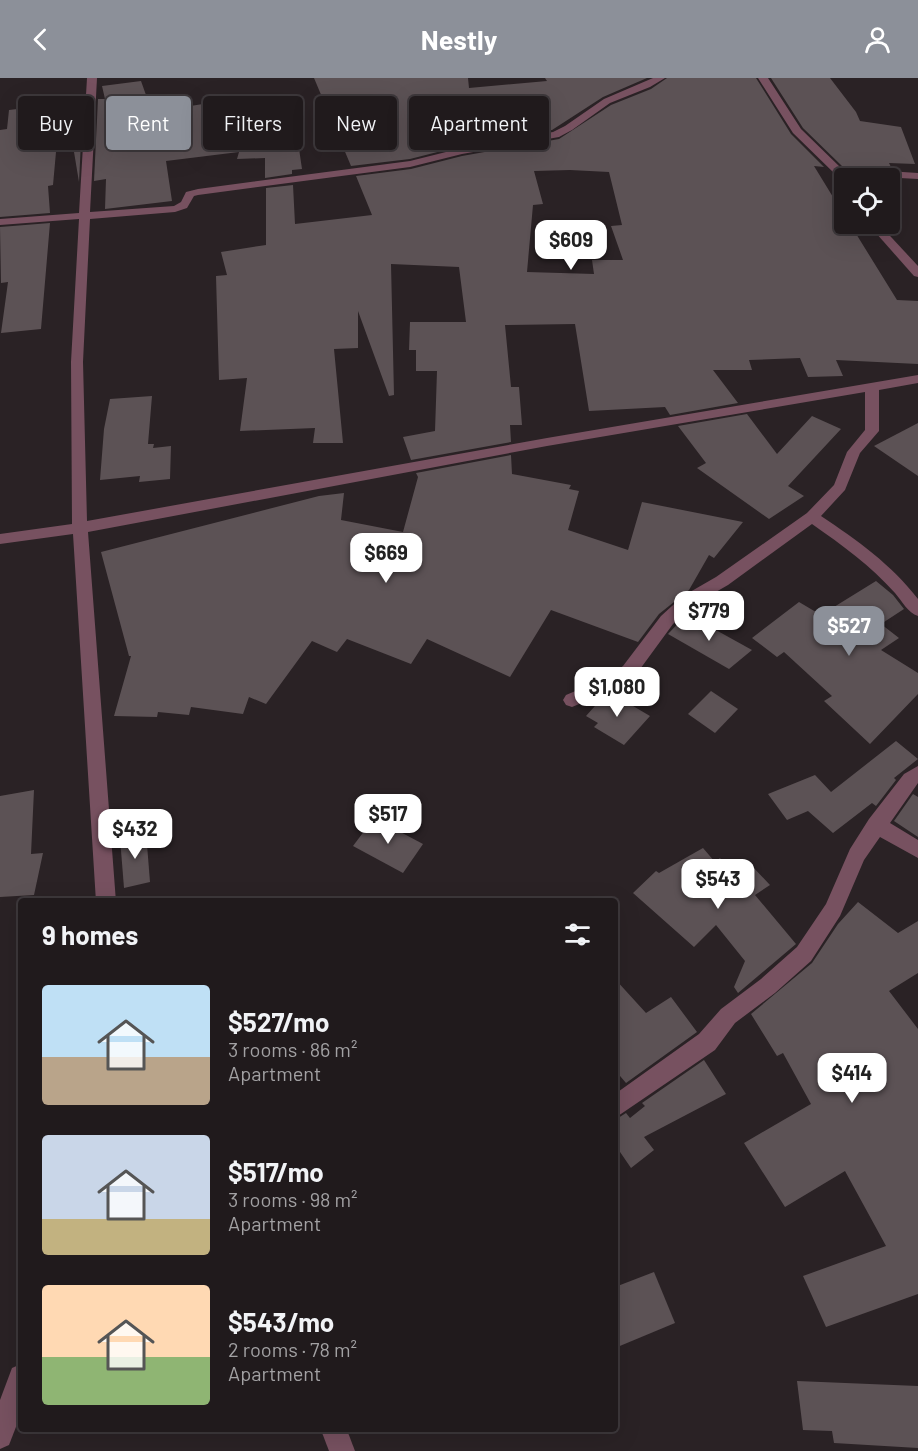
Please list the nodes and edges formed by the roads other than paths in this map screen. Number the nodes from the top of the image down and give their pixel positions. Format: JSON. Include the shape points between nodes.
{"nodes":[{"id":1,"x":92,"y":78,"type":"edge"},
{"id":2,"x":660,"y":78,"type":"edge"},
{"id":3,"x":762,"y":78,"type":"edge"},
{"id":4,"x":835,"y":168,"type":"edge"},
{"id":5,"x":900,"y":175,"type":"edge"},
{"id":6,"x":918,"y":176,"type":"edge"},
{"id":7,"x":84,"y":217,"type":"junction"},
{"id":8,"x":0,"y":222,"type":"edge"},
{"id":9,"x":882,"y":234,"type":"edge"},
{"id":10,"x":918,"y":273,"type":"edge"},
{"id":11,"x":918,"y":379,"type":"edge"},
{"id":12,"x":872,"y":385,"type":"junction"},
{"id":13,"x":812,"y":517,"type":"junction"},
{"id":14,"x":80,"y":528,"type":"junction"},
{"id":15,"x":0,"y":539,"type":"edge"},
{"id":16,"x":913,"y":592,"type":"edge"},
{"id":17,"x":918,"y":610,"type":"edge"},
{"id":18,"x":572,"y":700,"type":"dead end"},
{"id":19,"x":918,"y":774,"type":"edge"},
{"id":20,"x":876,"y":825,"type":"junction"},
{"id":21,"x":918,"y":850,"type":"edge"},
{"id":22,"x":106,"y":898,"type":"edge"},
{"id":23,"x":618,"y":1105,"type":"edge"},
{"id":24,"x":18,"y":1385,"type":"edge"},
{"id":25,"x":335,"y":1432,"type":"edge"},
{"id":26,"x":0,"y":1436,"type":"edge"},
{"id":27,"x":342,"y":1451,"type":"edge"}],
"edges":[{"from":1,"to":7,"type":"street"},
{"from":2,"to":7,"type":"street","via":[[609,100],[581,117],[568,131],[555,135],[410,164],[198,192],[190,194],[187,204],[175,209]]},
{"from":3,"to":4,"type":"street","via":[[797,131]]},
{"from":5,"to":6,"type":"street"},
{"from":7,"to":8,"type":"street"},
{"from":7,"to":14,"type":"street","via":[[77,363]]},
{"from":9,"to":10,"type":"street"},
{"from":11,"to":12,"type":"street"},
{"from":12,"to":13,"type":"street","via":[[872,431],[854,452],[840,487]]},
{"from":12,"to":14,"type":"street"},
{"from":13,"to":16,"type":"street"},
{"from":13,"to":18,"type":"street","via":[[689,600],[667,620],[629,671]]},
{"from":14,"to":15,"type":"street"},
{"from":14,"to":22,"type":"street"},
{"from":16,"to":17,"type":"street"},
{"from":19,"to":20,"type":"street"},
{"from":20,"to":21,"type":"street"},
{"from":20,"to":23,"type":"street","via":[[857,855],[833,910],[804,954],[728,1017],[707,1042]]},
{"from":24,"to":26,"type":"street"},
{"from":25,"to":27,"type":"street"}]}
